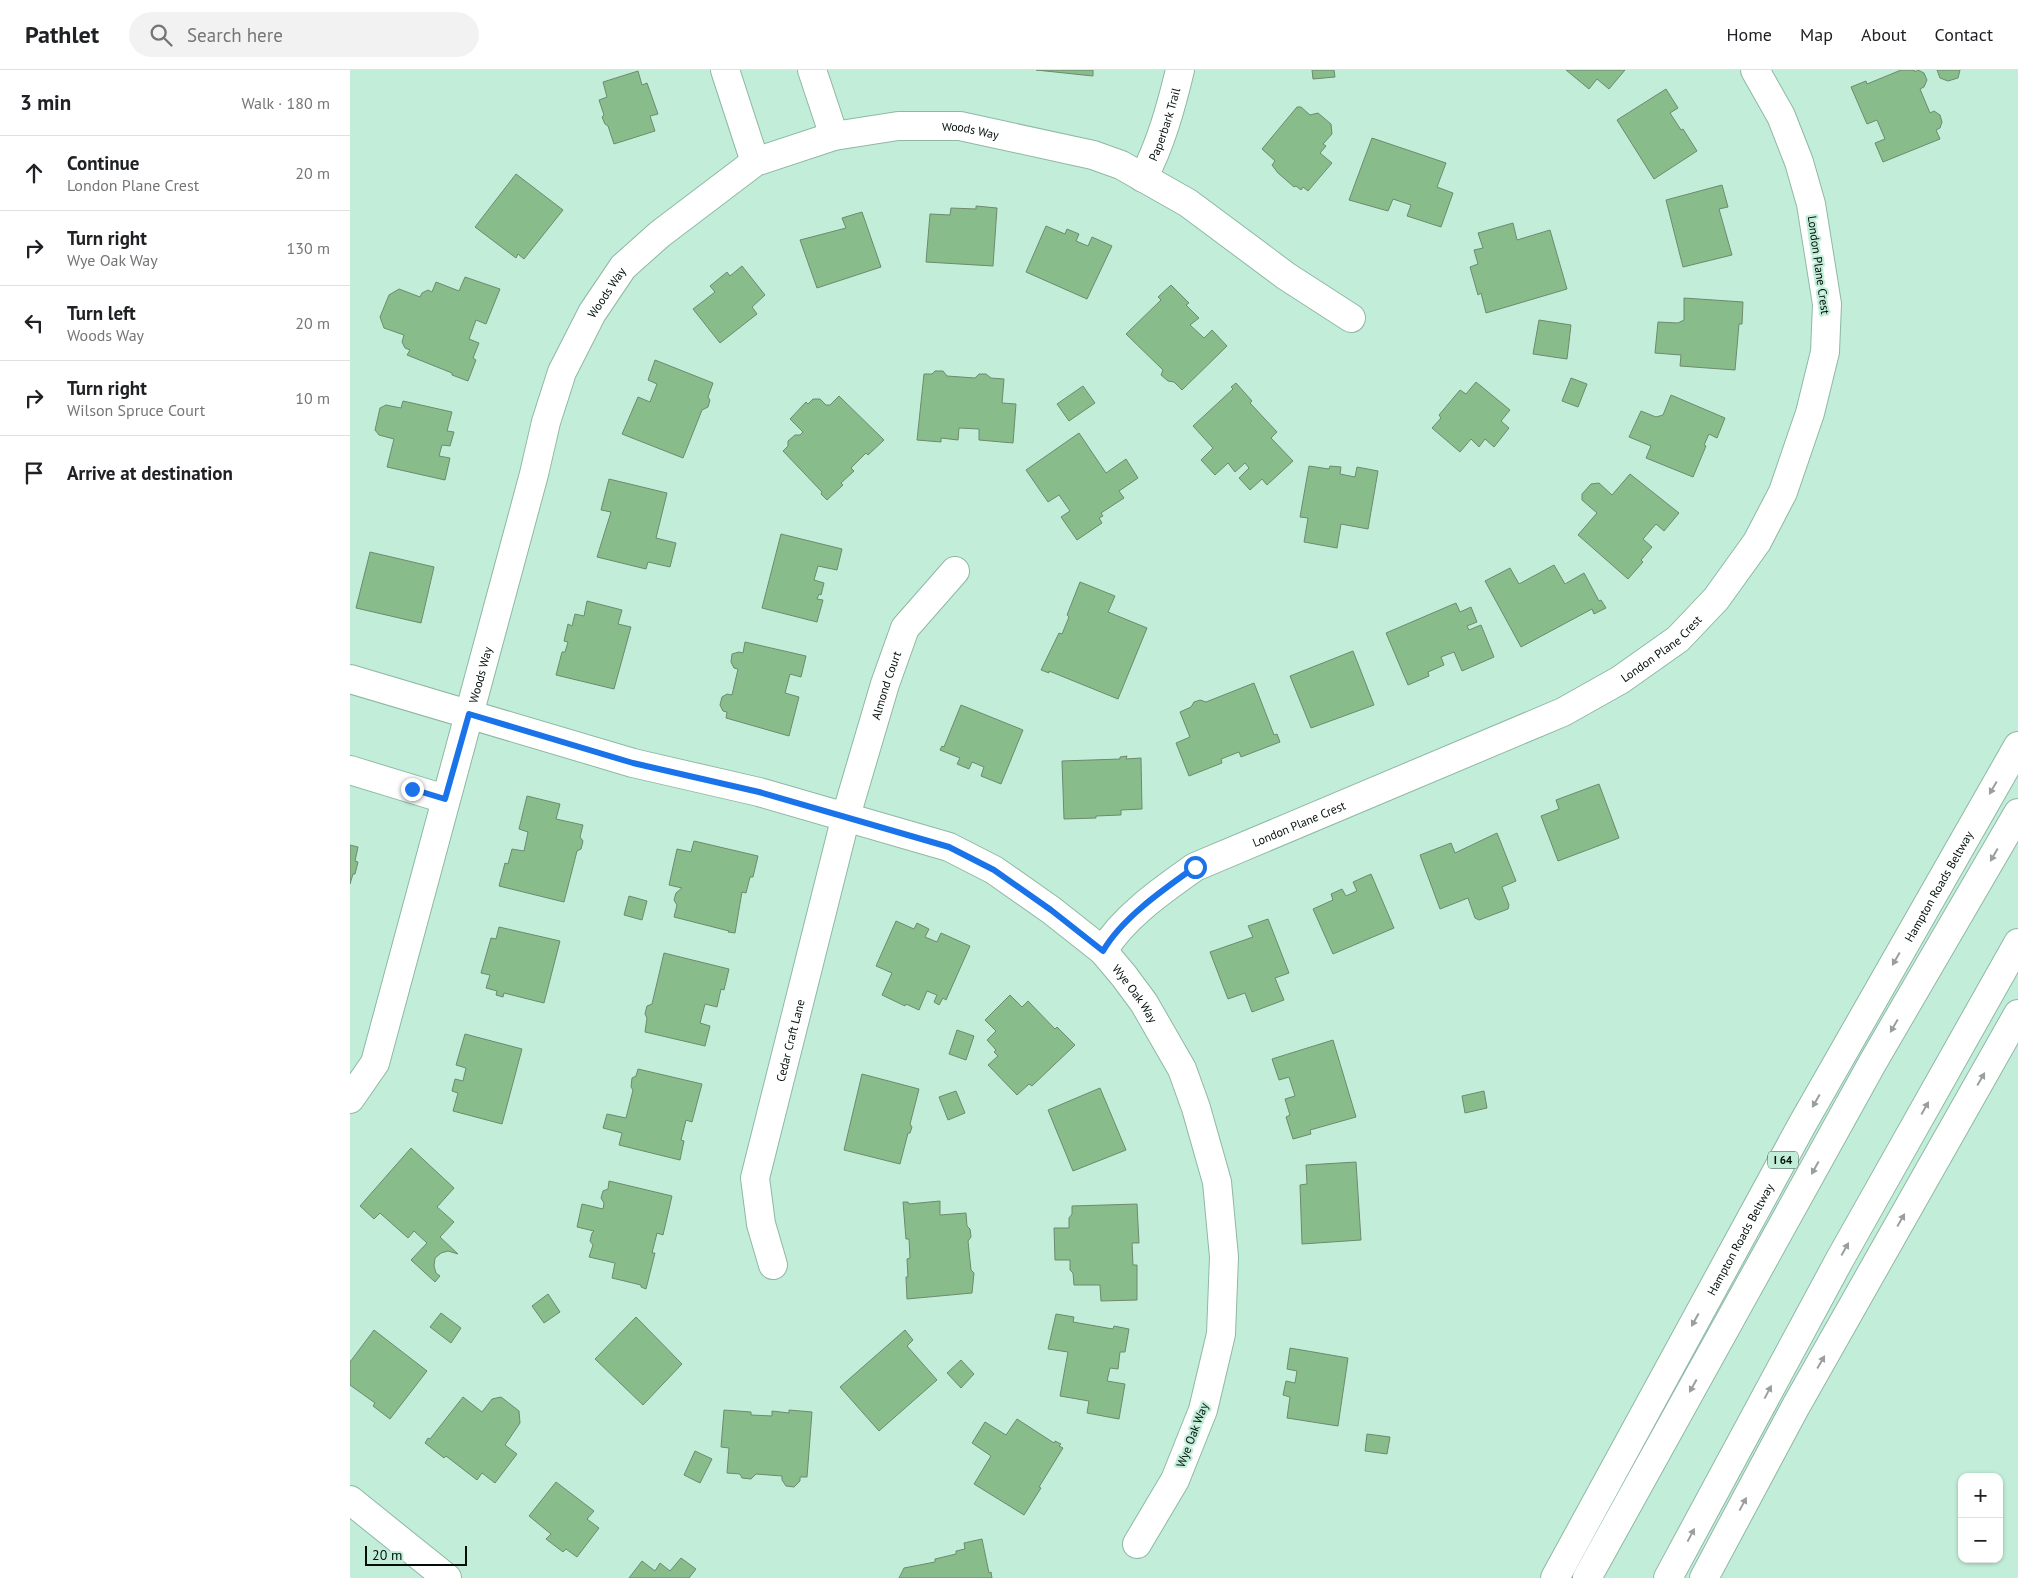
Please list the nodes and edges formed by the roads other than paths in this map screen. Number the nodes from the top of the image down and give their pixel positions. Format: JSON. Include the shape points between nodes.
{"nodes":[{"id":1,"x":725,"y":70,"type":"edge"},
{"id":2,"x":812,"y":70,"type":"edge"},
{"id":3,"x":1180,"y":70,"type":"edge"},
{"id":4,"x":1755,"y":70,"type":"edge"},
{"id":5,"x":834,"y":136,"type":"junction"},
{"id":6,"x":755,"y":162,"type":"junction"},
{"id":7,"x":1143,"y":178,"type":"junction"},
{"id":8,"x":1350,"y":318,"type":"dead end"},
{"id":9,"x":955,"y":571,"type":"dead end"},
{"id":10,"x":350,"y":679,"type":"edge"},
{"id":11,"x":469,"y":714,"type":"junction"},
{"id":12,"x":2018,"y":746,"type":"edge"},
{"id":13,"x":350,"y":770,"type":"edge"},
{"id":14,"x":445,"y":799,"type":"junction"},
{"id":15,"x":2018,"y":813,"type":"edge"},
{"id":16,"x":846,"y":816,"type":"junction"},
{"id":17,"x":2018,"y":944,"type":"edge"},
{"id":18,"x":1103,"y":951,"type":"junction"},
{"id":19,"x":2018,"y":1014,"type":"edge"},
{"id":20,"x":350,"y":1099,"type":"edge"},
{"id":21,"x":773,"y":1265,"type":"dead end"},
{"id":22,"x":350,"y":1500,"type":"edge"},
{"id":23,"x":1137,"y":1544,"type":"dead end"},
{"id":24,"x":447,"y":1578,"type":"edge"},
{"id":25,"x":1555,"y":1578,"type":"edge"},
{"id":26,"x":1587,"y":1578,"type":"edge"},
{"id":27,"x":1668,"y":1578,"type":"edge"},
{"id":28,"x":1704,"y":1578,"type":"edge"}],
"edges":[{"from":1,"to":6,"type":"main road"},
{"from":2,"to":5,"type":"main road"},
{"from":3,"to":7,"type":"main road","name":"Paperbark Trail","via":[[1154,157]]},
{"from":4,"to":18,"type":"main road","name":"London Plane Crest","via":[[1781,116],[1811,204],[1827,304],[1825,352],[1810,413],[1783,492],[1757,542],[1716,599],[1678,639],[1620,680],[1564,712],[1195,867],[1152,898]]},
{"from":5,"to":6,"type":"main road","name":"Woods Way"},
{"from":5,"to":7,"type":"main road","name":"Woods Way","via":[[898,126],[960,126],[1093,155],[1121,165]]},
{"from":6,"to":11,"type":"main road","name":"Woods Way","via":[[660,234],[623,267],[592,313],[562,372],[546,422]]},
{"from":7,"to":8,"type":"main road","name":"Woods Way","via":[[1188,203],[1286,276]]},
{"from":9,"to":16,"type":"main road","name":"Almond Court","via":[[906,628],[885,684]]},
{"from":10,"to":11,"type":"main road","name":"Wye Oak Way"},
{"from":11,"to":14,"type":"main road","name":"Woods Way"},
{"from":11,"to":16,"type":"main road","name":"Wye Oak Way","via":[[633,763]]},
{"from":12,"to":25,"type":"main road","name":"Hampton Roads Beltway","number":"I 64","one_way":true,"via":[[1803,1123]]},
{"from":13,"to":14,"type":"main road"},
{"from":14,"to":20,"type":"main road","name":"Woods Way","via":[[375,1063]]},
{"from":15,"to":26,"type":"main road","one_way":true,"via":[[1873,1062]]},
{"from":16,"to":18,"type":"main road","name":"Wye Oak Way","via":[[949,847],[994,870]]},
{"from":16,"to":21,"type":"main road","name":"Cedar Craft Lane","via":[[755,1178],[761,1224]]},
{"from":27,"to":17,"type":"main road","one_way":true,"via":[[1840,1258]]},
{"from":18,"to":23,"type":"main road","name":"Wye Oak Way","via":[[1144,1003],[1182,1069],[1217,1182],[1224,1257],[1221,1334],[1204,1410],[1175,1480]]},
{"from":28,"to":19,"type":"main road","one_way":true,"via":[[1796,1406]]},
{"from":22,"to":24,"type":"main road"}]}
